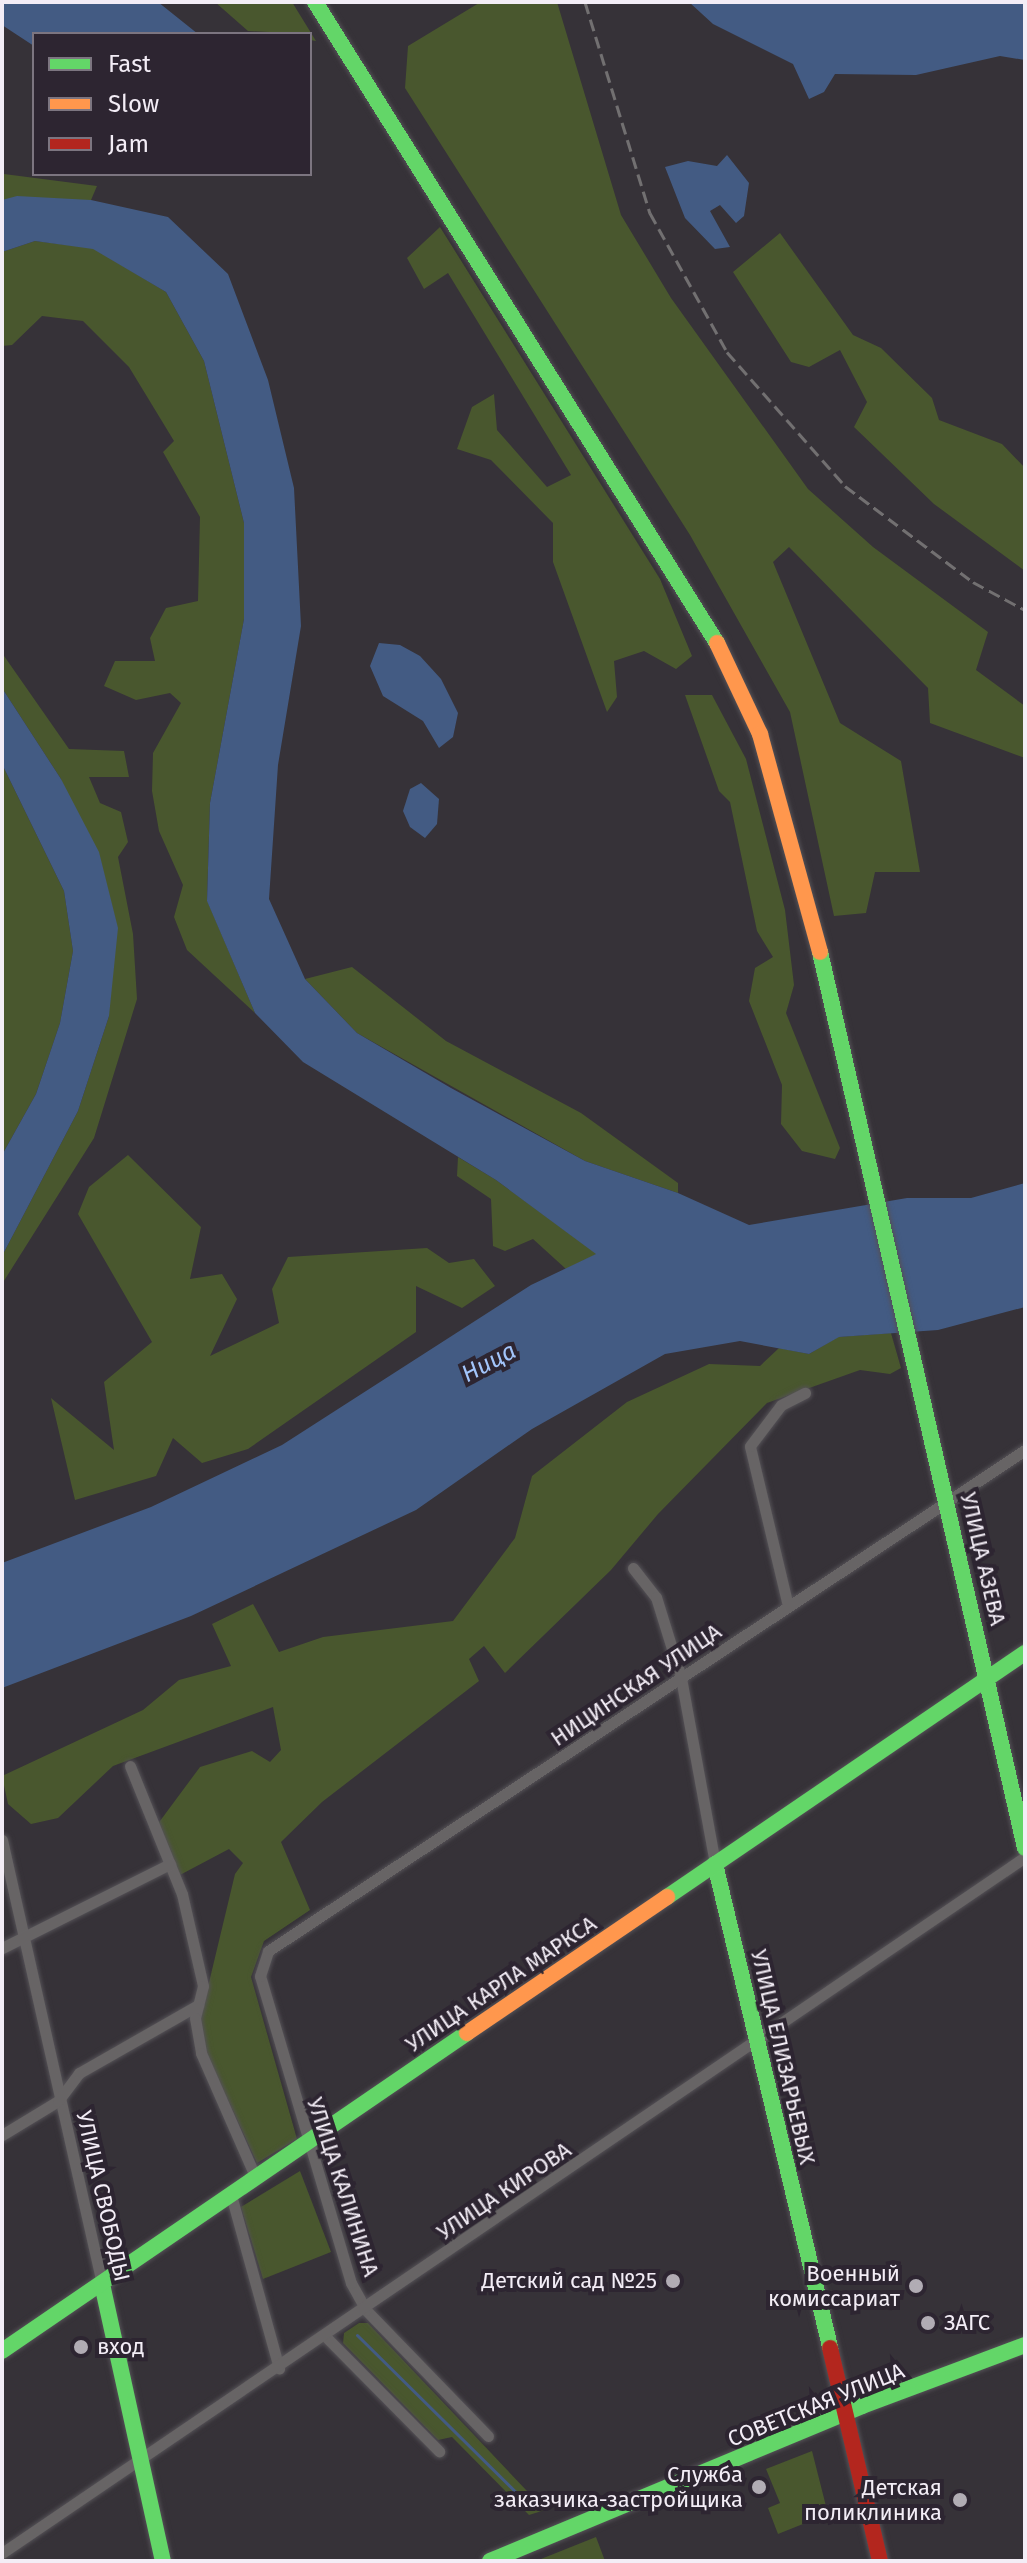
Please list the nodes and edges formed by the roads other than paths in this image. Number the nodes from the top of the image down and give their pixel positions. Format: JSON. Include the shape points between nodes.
{"nodes":[{"id":1,"x":315,"y":2,"type":"edge"},
{"id":2,"x":805,"y":1393,"type":"dead end"},
{"id":3,"x":1025,"y":1450,"type":"edge"},
{"id":4,"x":947,"y":1501,"type":"junction"},
{"id":5,"x":633,"y":1568,"type":"dead end"},
{"id":6,"x":788,"y":1606,"type":"junction"},
{"id":7,"x":1025,"y":1653,"type":"edge"},
{"id":8,"x":988,"y":1677,"type":"junction"},
{"id":9,"x":681,"y":1678,"type":"junction"},
{"id":10,"x":130,"y":1766,"type":"dead end"},
{"id":11,"x":2,"y":1840,"type":"edge"},
{"id":12,"x":1025,"y":1848,"type":"edge"},
{"id":13,"x":1025,"y":1857,"type":"edge"},
{"id":14,"x":170,"y":1864,"type":"junction"},
{"id":15,"x":715,"y":1864,"type":"junction"},
{"id":16,"x":23,"y":1939,"type":"junction"},
{"id":17,"x":2,"y":1948,"type":"edge"},
{"id":18,"x":268,"y":1951,"type":"joint"},
{"id":19,"x":198,"y":2005,"type":"junction"},
{"id":20,"x":756,"y":2042,"type":"junction"},
{"id":21,"x":58,"y":2101,"type":"junction"},
{"id":22,"x":2,"y":2135,"type":"edge"},
{"id":23,"x":306,"y":2144,"type":"junction"},
{"id":24,"x":256,"y":2178,"type":"junction"},
{"id":25,"x":231,"y":2195,"type":"junction"},
{"id":26,"x":102,"y":2284,"type":"junction"},
{"id":27,"x":366,"y":2310,"type":"junction"},
{"id":28,"x":326,"y":2337,"type":"junction"},
{"id":29,"x":1025,"y":2345,"type":"edge"},
{"id":30,"x":2,"y":2351,"type":"edge"},
{"id":31,"x":279,"y":2368,"type":"junction"},
{"id":32,"x":845,"y":2414,"type":"junction"},
{"id":33,"x":488,"y":2436,"type":"dead end"},
{"id":34,"x":439,"y":2451,"type":"dead end"},
{"id":35,"x":142,"y":2457,"type":"junction"},
{"id":36,"x":2,"y":2553,"type":"edge"},
{"id":37,"x":163,"y":2561,"type":"edge"},
{"id":38,"x":490,"y":2561,"type":"edge"},
{"id":39,"x":880,"y":2561,"type":"edge"}],
"edges":[{"from":1,"to":4,"type":"street","name":"УЛИЦА АЗЕВА","via":[[707,622],[737,679],[777,783]]},
{"from":2,"to":6,"type":"street","via":[[774,1411],[750,1446]]},
{"from":3,"to":4,"type":"street","name":"НИЦИНСКАЯ УЛИЦА"},
{"from":4,"to":6,"type":"street","name":"НИЦИНСКАЯ УЛИЦА"},
{"from":4,"to":8,"type":"street","name":"УЛИЦА АЗЕВА"},
{"from":5,"to":9,"type":"street","name":"УЛИЦА ЕЛИЗАРЬЕВЫХ","via":[[656,1597]]},
{"from":6,"to":9,"type":"street","name":"НИЦИНСКАЯ УЛИЦА"},
{"from":7,"to":8,"type":"street","name":"УЛИЦА КАРЛА МАРКСА"},
{"from":8,"to":12,"type":"street","name":"УЛИЦА АЗЕВА"},
{"from":8,"to":15,"type":"street","name":"УЛИЦА КАРЛА МАРКСА"},
{"from":9,"to":15,"type":"street","name":"УЛИЦА ЕЛИЗАРЬЕВЫХ"},
{"from":9,"to":18,"type":"street","name":"НИЦИНСКАЯ УЛИЦА"},
{"from":10,"to":14,"type":"street"},
{"from":11,"to":16,"type":"street","name":"УЛИЦА СВОБОДЫ"},
{"from":13,"to":20,"type":"street","name":"УЛИЦА КИРОВА"},
{"from":14,"to":16,"type":"street"},
{"from":14,"to":19,"type":"street","via":[[203,1986]]},
{"from":15,"to":20,"type":"street","name":"УЛИЦА ЕЛИЗАРЬЕВЫХ"},
{"from":15,"to":23,"type":"street","name":"УЛИЦА КАРЛА МАРКСА"},
{"from":16,"to":17,"type":"street"},
{"from":16,"to":21,"type":"street","name":"УЛИЦА СВОБОДЫ"},
{"from":18,"to":23,"type":"street","name":"УЛИЦА КАЛИНИНА","via":[[260,1976]]},
{"from":19,"to":21,"type":"street","via":[[79,2073]]},
{"from":19,"to":24,"type":"street","via":[[201,2053]]},
{"from":20,"to":27,"type":"street","name":"УЛИЦА КИРОВА"},
{"from":20,"to":32,"type":"street","name":"УЛИЦА ЕЛИЗАРЬЕВЫХ"},
{"from":21,"to":22,"type":"street"},
{"from":21,"to":26,"type":"street","name":"УЛИЦА СВОБОДЫ"},
{"from":23,"to":24,"type":"street","name":"УЛИЦА КАРЛА МАРКСА"},
{"from":23,"to":27,"type":"street","name":"УЛИЦА КАЛИНИНА","via":[[351,2283]]},
{"from":24,"to":25,"type":"street","name":"УЛИЦА КАРЛА МАРКСА"},
{"from":25,"to":26,"type":"street","name":"УЛИЦА КАРЛА МАРКСА"},
{"from":25,"to":31,"type":"street"},
{"from":26,"to":30,"type":"street","name":"УЛИЦА КАРЛА МАРКСА"},
{"from":26,"to":35,"type":"street","name":"УЛИЦА СВОБОДЫ"},
{"from":27,"to":28,"type":"street","name":"УЛИЦА КИРОВА"},
{"from":27,"to":33,"type":"street","name":"УЛИЦА КАЛИНИНА"},
{"from":28,"to":31,"type":"street","name":"УЛИЦА КИРОВА"},
{"from":28,"to":34,"type":"street"},
{"from":29,"to":32,"type":"street","name":"СОВЕТСКАЯ УЛИЦА"},
{"from":31,"to":35,"type":"street","name":"УЛИЦА КИРОВА"},
{"from":32,"to":38,"type":"street","name":"СОВЕТСКАЯ УЛИЦА"},
{"from":32,"to":39,"type":"street","name":"УЛИЦА ЕЛИЗАРЬЕВЫХ"},
{"from":35,"to":36,"type":"street","name":"УЛИЦА КИРОВА"},
{"from":35,"to":37,"type":"street","name":"УЛИЦА СВОБОДЫ"}]}
